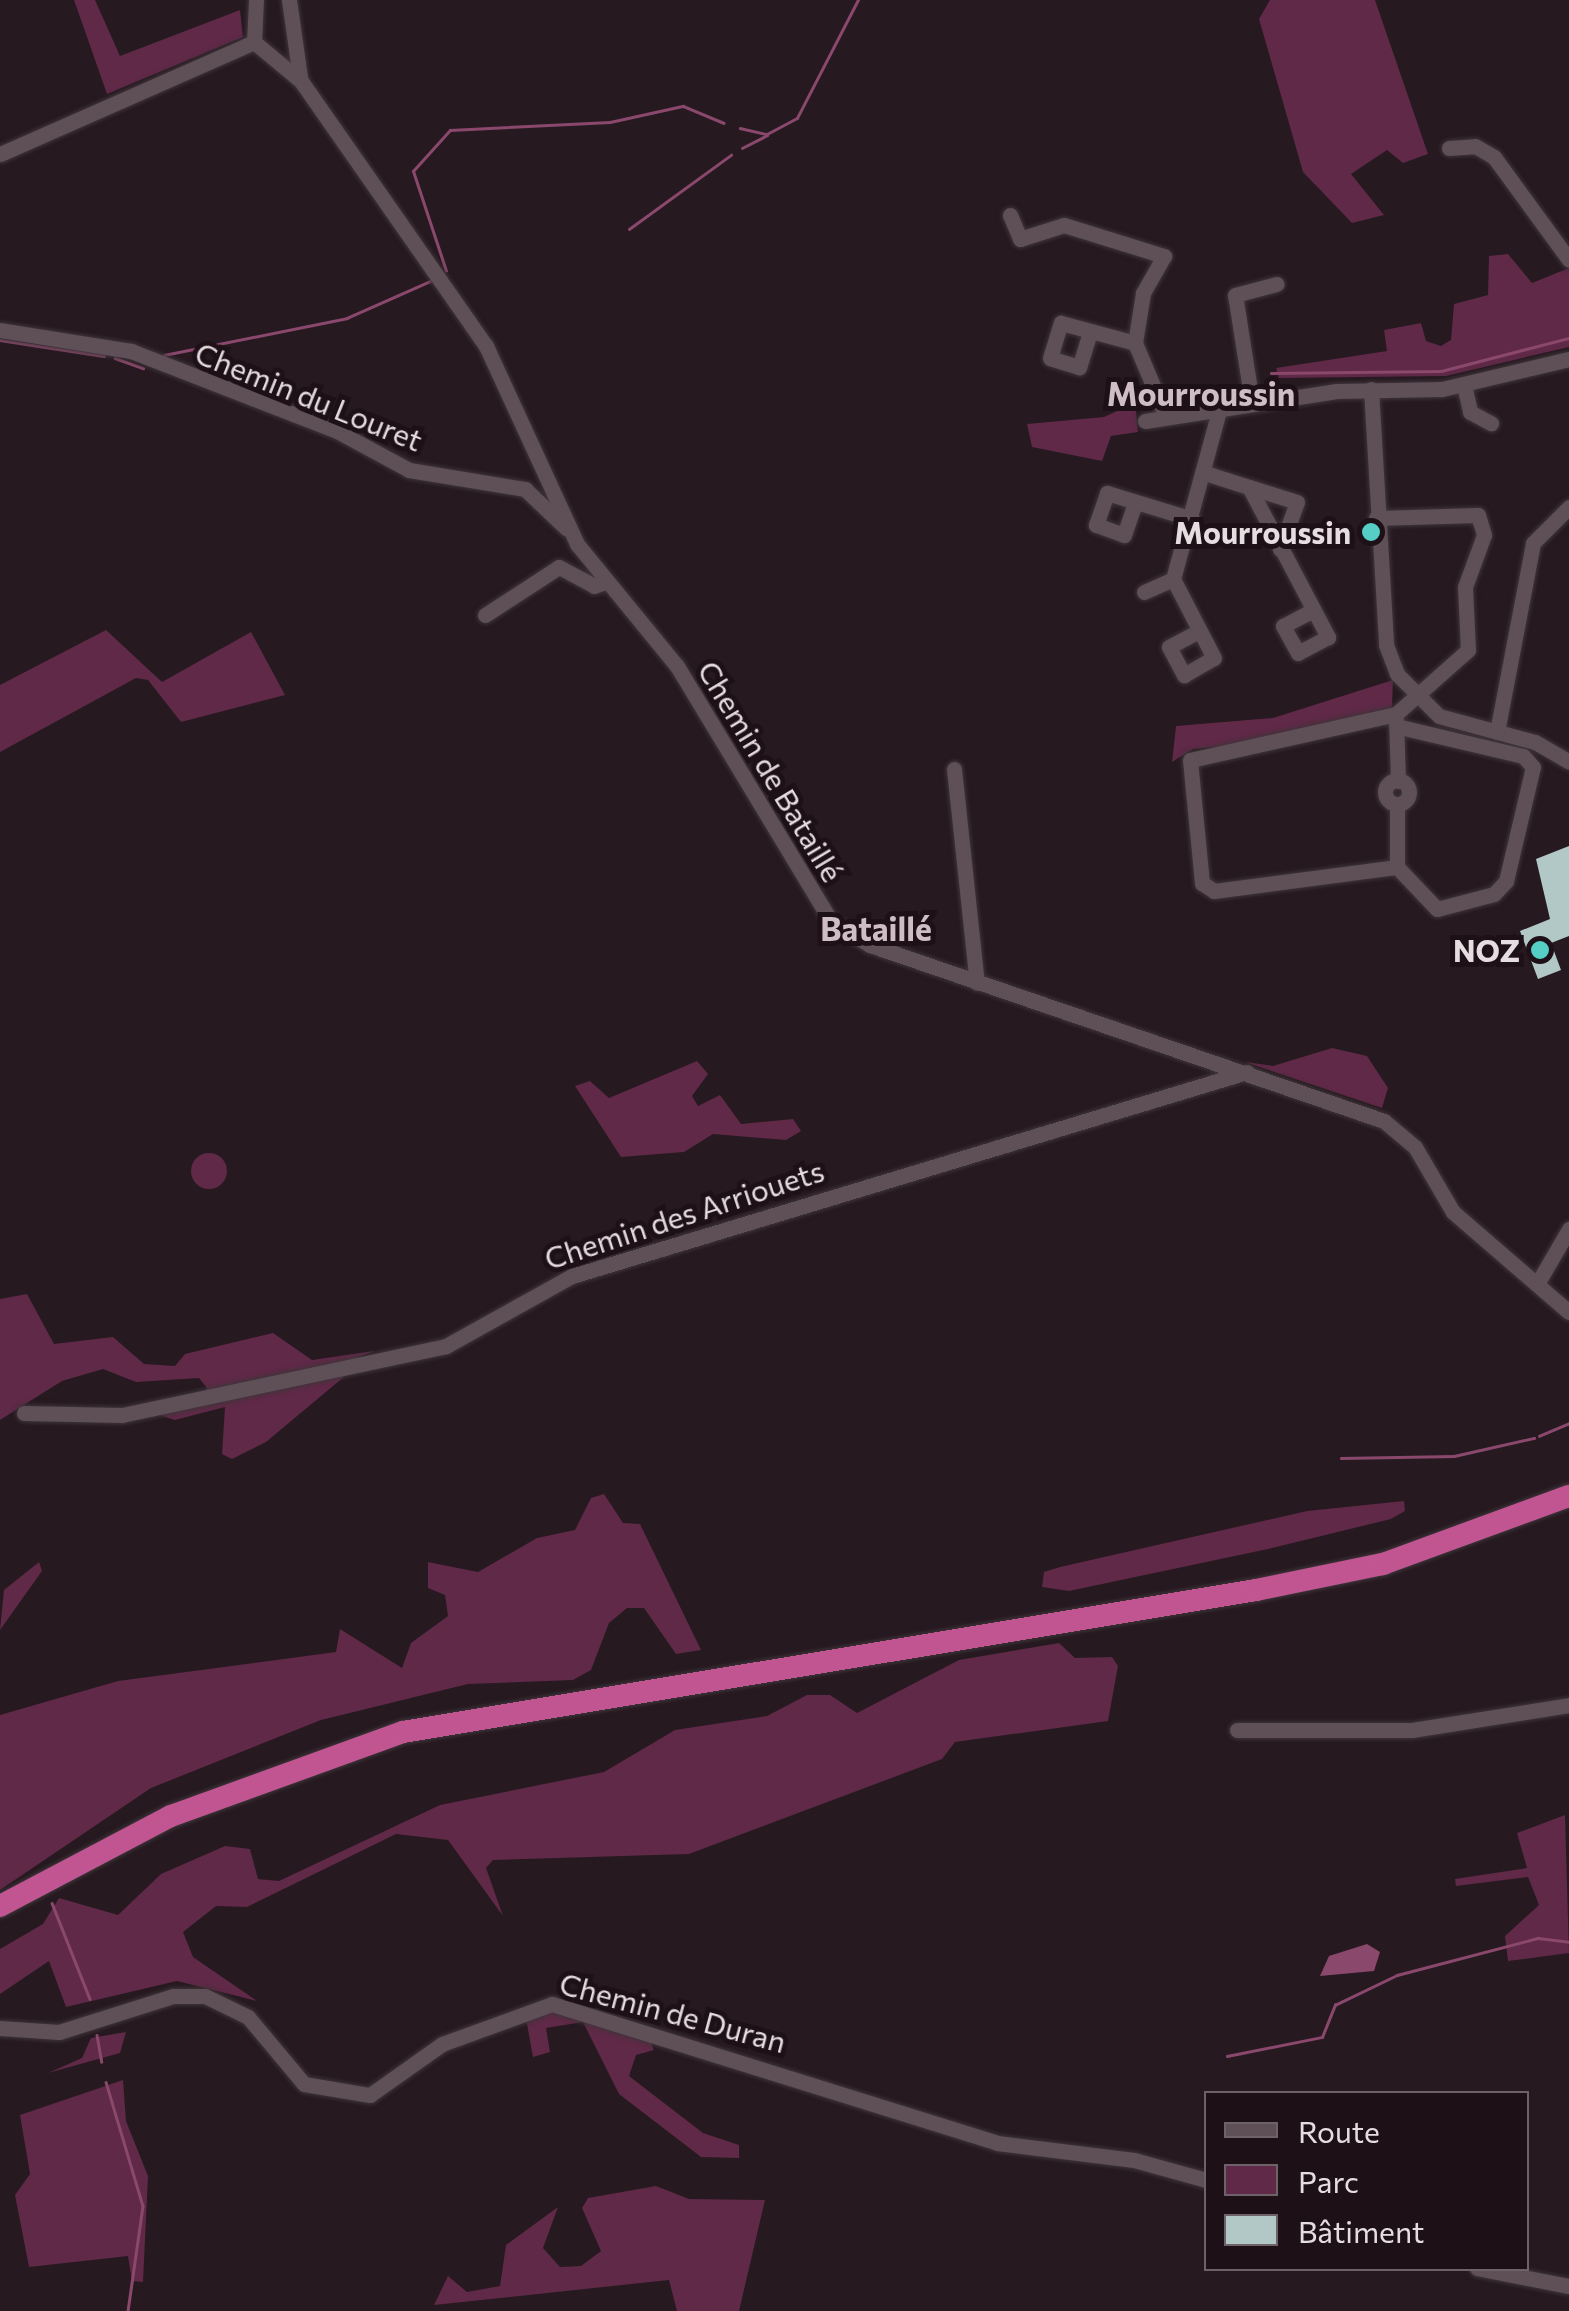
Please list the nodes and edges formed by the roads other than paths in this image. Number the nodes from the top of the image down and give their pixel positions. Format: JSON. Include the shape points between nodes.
{"nodes":[{"id":1,"x":256,"y":0,"type":"edge"},
{"id":2,"x":289,"y":0,"type":"edge"},
{"id":3,"x":254,"y":42,"type":"junction"},
{"id":4,"x":300,"y":81,"type":"junction"},
{"id":5,"x":1448,"y":148,"type":"dead end"},
{"id":6,"x":0,"y":154,"type":"edge"},
{"id":7,"x":1010,"y":214,"type":"dead end"},
{"id":8,"x":1569,"y":260,"type":"edge"},
{"id":9,"x":1276,"y":284,"type":"dead end"},
{"id":10,"x":0,"y":330,"type":"edge"},
{"id":11,"x":1090,"y":332,"type":"dead end"},
{"id":12,"x":1135,"y":344,"type":"junction"},
{"id":13,"x":1569,"y":359,"type":"edge"},
{"id":14,"x":1464,"y":386,"type":"junction"},
{"id":15,"x":1371,"y":389,"type":"junction"},
{"id":16,"x":1252,"y":402,"type":"junction"},
{"id":17,"x":1220,"y":410,"type":"junction"},
{"id":18,"x":1165,"y":414,"type":"junction"},
{"id":19,"x":1145,"y":421,"type":"dead end"},
{"id":20,"x":1490,"y":423,"type":"dead end"},
{"id":21,"x":1205,"y":473,"type":"junction"},
{"id":22,"x":1249,"y":487,"type":"junction"},
{"id":23,"x":1135,"y":503,"type":"dead end"},
{"id":24,"x":1569,"y":507,"type":"edge"},
{"id":25,"x":1376,"y":518,"type":"junction"},
{"id":26,"x":1192,"y":519,"type":"junction"},
{"id":27,"x":577,"y":544,"type":"junction"},
{"id":28,"x":1280,"y":549,"type":"junction"},
{"id":29,"x":1173,"y":580,"type":"junction"},
{"id":30,"x":605,"y":582,"type":"dead end"},
{"id":31,"x":1144,"y":592,"type":"dead end"},
{"id":32,"x":1313,"y":610,"type":"dead end"},
{"id":33,"x":485,"y":615,"type":"dead end"},
{"id":34,"x":1199,"y":631,"type":"dead end"},
{"id":35,"x":1412,"y":693,"type":"junction"},
{"id":36,"x":1396,"y":720,"type":"junction"},
{"id":37,"x":1496,"y":732,"type":"junction"},
{"id":38,"x":1569,"y":762,"type":"edge"},
{"id":39,"x":954,"y":769,"type":"dead end"},
{"id":40,"x":1398,"y":866,"type":"junction"},
{"id":41,"x":977,"y":983,"type":"junction"},
{"id":42,"x":1247,"y":1072,"type":"junction"},
{"id":43,"x":1569,"y":1229,"type":"edge"},
{"id":44,"x":1538,"y":1284,"type":"junction"},
{"id":45,"x":1569,"y":1312,"type":"edge"},
{"id":46,"x":24,"y":1414,"type":"dead end"},
{"id":47,"x":1569,"y":1496,"type":"edge"},
{"id":48,"x":1569,"y":1706,"type":"edge"},
{"id":49,"x":1236,"y":1730,"type":"dead end"},
{"id":50,"x":0,"y":1906,"type":"edge"},
{"id":51,"x":0,"y":2028,"type":"edge"},
{"id":52,"x":1204,"y":2179,"type":"edge"},
{"id":53,"x":1492,"y":2271,"type":"edge"},
{"id":54,"x":1569,"y":2286,"type":"edge"}],
"edges":[{"from":1,"to":3,"type":"street"},
{"from":2,"to":4,"type":"street","name":"Chemin de Bataillé"},
{"from":3,"to":4,"type":"street","name":"Chemin de Bataillé"},
{"from":3,"to":6,"type":"street"},
{"from":4,"to":27,"type":"street","name":"Chemin de Bataillé","via":[[486,346]]},
{"from":5,"to":8,"type":"street","via":[[1474,146],[1494,157]]},
{"from":7,"to":12,"type":"street","via":[[1020,240],[1064,225],[1160,251],[1165,268],[1143,293]]},
{"from":9,"to":16,"type":"street","via":[[1235,295]]},
{"from":10,"to":27,"type":"street","name":"Chemin du Louret","via":[[131,351],[335,430],[409,470],[525,490],[548,502]]},
{"from":11,"to":12,"type":"street"},
{"from":12,"to":18,"type":"street"},
{"from":13,"to":14,"type":"street"},
{"from":14,"to":15,"type":"street"},
{"from":14,"to":20,"type":"street","via":[[1470,412]]},
{"from":15,"to":16,"type":"street"},
{"from":15,"to":25,"type":"street"},
{"from":16,"to":17,"type":"street"},
{"from":17,"to":18,"type":"street"},
{"from":17,"to":21,"type":"street"},
{"from":18,"to":19,"type":"street"},
{"from":21,"to":22,"type":"street"},
{"from":21,"to":26,"type":"street"},
{"from":22,"to":28,"type":"street"},
{"from":22,"to":28,"type":"street","via":[[1297,502]]},
{"from":23,"to":26,"type":"street"},
{"from":24,"to":37,"type":"street","via":[[1533,543]]},
{"from":25,"to":35,"type":"street","via":[[1386,645]]},
{"from":25,"to":35,"type":"street","via":[[1463,508],[1482,524],[1465,587],[1468,650]]},
{"from":26,"to":29,"type":"street"},
{"from":27,"to":41,"type":"street","name":"Chemin de Bataillé","via":[[677,666],[831,921],[854,939]]},
{"from":28,"to":32,"type":"street"},
{"from":29,"to":31,"type":"street"},
{"from":29,"to":34,"type":"street"},
{"from":30,"to":33,"type":"street","via":[[594,586],[560,567]]},
{"from":35,"to":36,"type":"street"},
{"from":35,"to":37,"type":"street","via":[[1439,716]]},
{"from":36,"to":40,"type":"street","via":[[1398,780],[1409,792],[1397,804]]},
{"from":36,"to":40,"type":"street","via":[[1523,756],[1534,776],[1506,881],[1494,894],[1437,909]]},
{"from":36,"to":40,"type":"street","via":[[1208,750],[1186,767],[1198,876],[1207,888]]},
{"from":37,"to":38,"type":"street"},
{"from":39,"to":41,"type":"street"},
{"from":41,"to":42,"type":"street","name":"Chemin de Bataillé"},
{"from":42,"to":44,"type":"street","name":"Chemin de Bataillé","via":[[1394,1128],[1453,1212]]},
{"from":42,"to":46,"type":"street","name":"Chemin des Arriouets","via":[[572,1276],[446,1346],[122,1414]]},
{"from":43,"to":44,"type":"street"},
{"from":44,"to":45,"type":"street","name":"Chemin de Bataillé"},
{"from":47,"to":50,"type":"highway","via":[[1383,1564],[1256,1590],[403,1732],[171,1816]]},
{"from":48,"to":49,"type":"street","via":[[1404,1731]]},
{"from":51,"to":52,"type":"street","name":"Chemin de Duran","via":[[58,2032],[173,1996],[204,1996],[248,2017],[304,2084],[370,2094],[442,2044],[552,2004],[997,2143],[1134,2160]]},
{"from":53,"to":54,"type":"street"}]}
